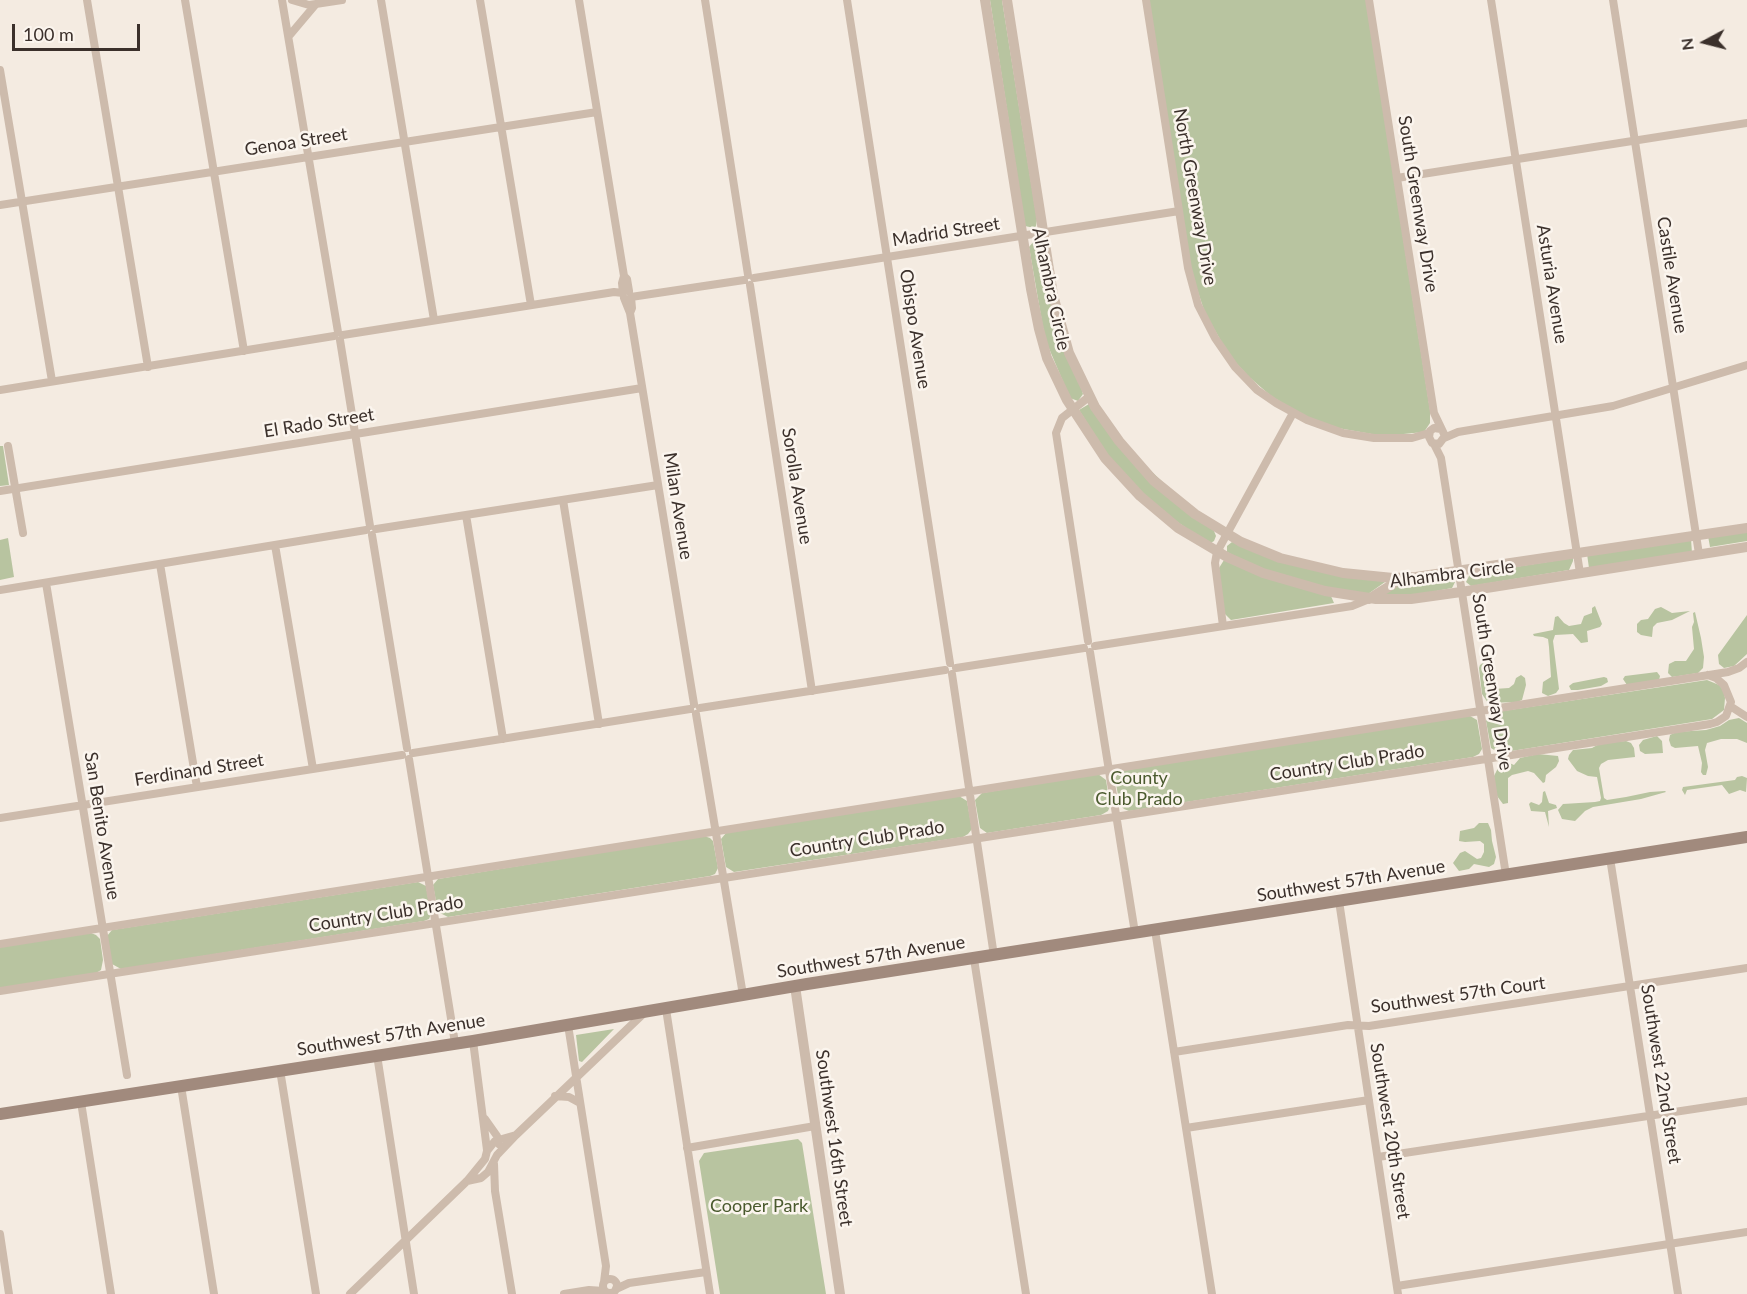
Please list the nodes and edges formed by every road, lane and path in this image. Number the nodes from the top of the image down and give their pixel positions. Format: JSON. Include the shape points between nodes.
{"nodes":[{"id":1,"x":87,"y":0,"type":"edge"},
{"id":2,"x":185,"y":0,"type":"edge"},
{"id":3,"x":282,"y":0,"type":"edge"},
{"id":4,"x":292,"y":0,"type":"edge"},
{"id":5,"x":342,"y":0,"type":"edge"},
{"id":6,"x":381,"y":0,"type":"edge"},
{"id":7,"x":480,"y":0,"type":"edge"},
{"id":8,"x":579,"y":0,"type":"edge"},
{"id":9,"x":705,"y":0,"type":"edge"},
{"id":10,"x":847,"y":0,"type":"edge"},
{"id":11,"x":986,"y":0,"type":"edge"},
{"id":12,"x":1007,"y":0,"type":"edge"},
{"id":13,"x":1146,"y":0,"type":"edge"},
{"id":14,"x":1369,"y":0,"type":"edge"},
{"id":15,"x":1491,"y":0,"type":"edge"},
{"id":16,"x":1613,"y":0,"type":"edge"},
{"id":17,"x":316,"y":4,"type":"junction"},
{"id":18,"x":290,"y":36,"type":"junction"},
{"id":19,"x":0,"y":70,"type":"edge"},
{"id":20,"x":597,"y":112,"type":"junction"},
{"id":21,"x":1747,"y":123,"type":"edge"},
{"id":22,"x":501,"y":126,"type":"junction"},
{"id":23,"x":1635,"y":140,"type":"junction"},
{"id":24,"x":405,"y":141,"type":"junction"},
{"id":25,"x":310,"y":157,"type":"junction"},
{"id":26,"x":1516,"y":159,"type":"junction"},
{"id":27,"x":213,"y":172,"type":"junction"},
{"id":28,"x":1397,"y":178,"type":"junction"},
{"id":29,"x":117,"y":186,"type":"junction"},
{"id":30,"x":22,"y":202,"type":"junction"},
{"id":31,"x":0,"y":206,"type":"edge"},
{"id":32,"x":1179,"y":211,"type":"junction"},
{"id":33,"x":1043,"y":233,"type":"junction"},
{"id":34,"x":1023,"y":236,"type":"junction"},
{"id":35,"x":887,"y":258,"type":"junction"},
{"id":36,"x":749,"y":280,"type":"junction"},
{"id":37,"x":627,"y":295,"type":"junction"},
{"id":38,"x":531,"y":305,"type":"junction"},
{"id":39,"x":434,"y":320,"type":"junction"},
{"id":40,"x":339,"y":336,"type":"junction"},
{"id":41,"x":244,"y":351,"type":"junction"},
{"id":42,"x":1747,"y":365,"type":"edge"},
{"id":43,"x":147,"y":367,"type":"junction"},
{"id":44,"x":52,"y":381,"type":"junction"},
{"id":45,"x":1673,"y":387,"type":"junction"},
{"id":46,"x":642,"y":388,"type":"junction"},
{"id":47,"x":0,"y":390,"type":"edge"},
{"id":48,"x":1090,"y":396,"type":"junction"},
{"id":49,"x":1073,"y":410,"type":"junction"},
{"id":50,"x":1293,"y":413,"type":"junction"},
{"id":51,"x":1557,"y":416,"type":"junction"},
{"id":52,"x":355,"y":434,"type":"junction"},
{"id":53,"x":1437,"y":436,"type":"junction"},
{"id":54,"x":8,"y":446,"type":"dead end"},
{"id":55,"x":658,"y":485,"type":"junction"},
{"id":56,"x":15,"y":488,"type":"junction"},
{"id":57,"x":0,"y":491,"type":"edge"},
{"id":58,"x":563,"y":500,"type":"junction"},
{"id":59,"x":466,"y":515,"type":"junction"},
{"id":60,"x":1747,"y":528,"type":"edge"},
{"id":61,"x":371,"y":530,"type":"junction"},
{"id":62,"x":23,"y":533,"type":"dead end"},
{"id":63,"x":1226,"y":534,"type":"junction"},
{"id":64,"x":1697,"y":537,"type":"junction"},
{"id":65,"x":275,"y":545,"type":"junction"},
{"id":66,"x":1747,"y":547,"type":"edge"},
{"id":67,"x":1217,"y":552,"type":"junction"},
{"id":68,"x":1577,"y":553,"type":"junction"},
{"id":69,"x":1699,"y":554,"type":"junction"},
{"id":70,"x":160,"y":564,"type":"junction"},
{"id":71,"x":1458,"y":570,"type":"junction"},
{"id":72,"x":1580,"y":573,"type":"junction"},
{"id":73,"x":1399,"y":578,"type":"junction"},
{"id":74,"x":46,"y":583,"type":"junction"},
{"id":75,"x":0,"y":590,"type":"edge"},
{"id":76,"x":1461,"y":592,"type":"junction"},
{"id":77,"x":1368,"y":599,"type":"junction"},
{"id":78,"x":1223,"y":626,"type":"junction"},
{"id":79,"x":1089,"y":647,"type":"junction"},
{"id":80,"x":1747,"y":662,"type":"edge"},
{"id":81,"x":951,"y":669,"type":"junction"},
{"id":82,"x":1708,"y":675,"type":"junction"},
{"id":83,"x":812,"y":691,"type":"junction"},
{"id":84,"x":1730,"y":706,"type":"junction"},
{"id":85,"x":695,"y":709,"type":"junction"},
{"id":86,"x":1480,"y":711,"type":"junction"},
{"id":87,"x":1747,"y":717,"type":"edge"},
{"id":88,"x":599,"y":723,"type":"junction"},
{"id":89,"x":504,"y":739,"type":"junction"},
{"id":90,"x":408,"y":754,"type":"junction"},
{"id":91,"x":1487,"y":757,"type":"junction"},
{"id":92,"x":1108,"y":769,"type":"junction"},
{"id":93,"x":313,"y":770,"type":"junction"},
{"id":94,"x":197,"y":787,"type":"junction"},
{"id":95,"x":970,"y":790,"type":"junction"},
{"id":96,"x":82,"y":805,"type":"junction"},
{"id":97,"x":1116,"y":816,"type":"junction"},
{"id":98,"x":0,"y":818,"type":"edge"},
{"id":99,"x":715,"y":830,"type":"junction"},
{"id":100,"x":1747,"y":837,"type":"edge"},
{"id":101,"x":977,"y":838,"type":"junction"},
{"id":102,"x":1610,"y":858,"type":"junction"},
{"id":103,"x":428,"y":875,"type":"junction"},
{"id":104,"x":1506,"y":875,"type":"junction"},
{"id":105,"x":723,"y":878,"type":"junction"},
{"id":106,"x":1339,"y":901,"type":"junction"},
{"id":107,"x":436,"y":922,"type":"junction"},
{"id":108,"x":102,"y":927,"type":"junction"},
{"id":109,"x":1155,"y":930,"type":"junction"},
{"id":110,"x":1134,"y":933,"type":"junction"},
{"id":111,"x":0,"y":944,"type":"edge"},
{"id":112,"x":994,"y":956,"type":"junction"},
{"id":113,"x":974,"y":959,"type":"junction"},
{"id":114,"x":1747,"y":968,"type":"edge"},
{"id":115,"x":110,"y":974,"type":"junction"},
{"id":116,"x":795,"y":986,"type":"junction"},
{"id":117,"x":1630,"y":986,"type":"junction"},
{"id":118,"x":0,"y":991,"type":"edge"},
{"id":119,"x":742,"y":995,"type":"junction"},
{"id":120,"x":666,"y":1009,"type":"junction"},
{"id":121,"x":645,"y":1012,"type":"junction"},
{"id":122,"x":568,"y":1025,"type":"junction"},
{"id":123,"x":1358,"y":1026,"type":"junction"},
{"id":124,"x":473,"y":1041,"type":"junction"},
{"id":125,"x":455,"y":1043,"type":"junction"},
{"id":126,"x":1174,"y":1052,"type":"junction"},
{"id":127,"x":377,"y":1055,"type":"junction"},
{"id":128,"x":280,"y":1070,"type":"junction"},
{"id":129,"x":127,"y":1075,"type":"dead end"},
{"id":130,"x":576,"y":1075,"type":"junction"},
{"id":131,"x":181,"y":1086,"type":"junction"},
{"id":132,"x":555,"y":1096,"type":"junction"},
{"id":133,"x":1369,"y":1100,"type":"junction"},
{"id":134,"x":1747,"y":1101,"type":"edge"},
{"id":135,"x":81,"y":1102,"type":"junction"},
{"id":136,"x":580,"y":1103,"type":"junction"},
{"id":137,"x":0,"y":1114,"type":"edge"},
{"id":138,"x":1650,"y":1115,"type":"junction"},
{"id":139,"x":485,"y":1118,"type":"junction"},
{"id":140,"x":815,"y":1126,"type":"junction"},
{"id":141,"x":1186,"y":1128,"type":"junction"},
{"id":142,"x":516,"y":1134,"type":"junction"},
{"id":143,"x":498,"y":1139,"type":"junction"},
{"id":144,"x":687,"y":1148,"type":"junction"},
{"id":145,"x":486,"y":1155,"type":"junction"},
{"id":146,"x":1378,"y":1157,"type":"junction"},
{"id":147,"x":495,"y":1160,"type":"junction"},
{"id":148,"x":484,"y":1174,"type":"junction"},
{"id":149,"x":467,"y":1181,"type":"junction"},
{"id":150,"x":495,"y":1191,"type":"junction"},
{"id":151,"x":1747,"y":1232,"type":"edge"},
{"id":152,"x":0,"y":1234,"type":"edge"},
{"id":153,"x":405,"y":1239,"type":"junction"},
{"id":154,"x":1670,"y":1244,"type":"junction"},
{"id":155,"x":706,"y":1272,"type":"junction"},
{"id":156,"x":610,"y":1288,"type":"edge"},
{"id":157,"x":315,"y":1290,"type":"edge"},
{"id":158,"x":1398,"y":1290,"type":"edge"},
{"id":159,"x":9,"y":1294,"type":"edge"},
{"id":160,"x":111,"y":1294,"type":"edge"},
{"id":161,"x":214,"y":1294,"type":"edge"},
{"id":162,"x":321,"y":1294,"type":"edge"},
{"id":163,"x":350,"y":1294,"type":"edge"},
{"id":164,"x":414,"y":1294,"type":"edge"},
{"id":165,"x":512,"y":1294,"type":"edge"},
{"id":166,"x":564,"y":1294,"type":"edge"},
{"id":167,"x":710,"y":1294,"type":"edge"},
{"id":168,"x":840,"y":1294,"type":"edge"},
{"id":169,"x":1026,"y":1294,"type":"edge"},
{"id":170,"x":1212,"y":1294,"type":"edge"},
{"id":171,"x":1678,"y":1294,"type":"edge"}],
"edges":[{"from":1,"to":29,"type":"street"},
{"from":2,"to":27,"type":"street"},
{"from":3,"to":18,"type":"street"},
{"from":4,"to":17,"type":"street"},
{"from":5,"to":17,"type":"street"},
{"from":6,"to":24,"type":"street"},
{"from":7,"to":22,"type":"street"},
{"from":8,"to":20,"type":"street","name":"Milan Avenue"},
{"from":9,"to":36,"type":"street","name":"Sorolla Avenue"},
{"from":10,"to":35,"type":"street","name":"Obispo Avenue"},
{"from":11,"to":34,"type":"street","name":"Alhambra Circle"},
{"from":12,"to":33,"type":"street","name":"Alhambra Circle"},
{"from":13,"to":32,"type":"street","name":"North Greenway Drive"},
{"from":14,"to":28,"type":"street","name":"South Greenway Drive"},
{"from":15,"to":26,"type":"street","name":"Asturia Avenue"},
{"from":16,"to":23,"type":"street","name":"Castile Avenue"},
{"from":17,"to":18,"type":"street"},
{"from":18,"to":25,"type":"street"},
{"from":19,"to":30,"type":"street"},
{"from":20,"to":22,"type":"street","name":"Genoa Street"},
{"from":20,"to":37,"type":"street","name":"Milan Avenue"},
{"from":21,"to":23,"type":"street"},
{"from":22,"to":24,"type":"street","name":"Genoa Street"},
{"from":22,"to":38,"type":"street"},
{"from":23,"to":26,"type":"street"},
{"from":23,"to":45,"type":"street","name":"Castile Avenue"},
{"from":24,"to":25,"type":"street","name":"Genoa Street"},
{"from":24,"to":39,"type":"street"},
{"from":25,"to":27,"type":"street","name":"Genoa Street"},
{"from":25,"to":40,"type":"street"},
{"from":26,"to":28,"type":"street"},
{"from":26,"to":51,"type":"street","name":"Asturia Avenue"},
{"from":27,"to":29,"type":"street","name":"Genoa Street"},
{"from":27,"to":41,"type":"street"},
{"from":28,"to":53,"type":"street","name":"South Greenway Drive"},
{"from":29,"to":30,"type":"street","name":"Genoa Street"},
{"from":29,"to":43,"type":"street"},
{"from":30,"to":31,"type":"street","name":"Genoa Street"},
{"from":30,"to":44,"type":"street"},
{"from":32,"to":33,"type":"street","name":"Madrid Street"},
{"from":32,"to":50,"type":"street","name":"North Greenway Drive","via":[[1192,286],[1210,331],[1247,380]]},
{"from":33,"to":34,"type":"street","name":"Madrid Street"},
{"from":33,"to":48,"type":"street","name":"Alhambra Circle","via":[[1061,329],[1072,362]]},
{"from":34,"to":35,"type":"street","name":"Madrid Street"},
{"from":34,"to":49,"type":"street","name":"Alhambra Circle","via":[[1042,342]]},
{"from":35,"to":36,"type":"street","name":"Madrid Street"},
{"from":35,"to":81,"type":"street","name":"Obispo Avenue"},
{"from":36,"to":37,"type":"street","name":"Madrid Street"},
{"from":36,"to":83,"type":"street","name":"Sorolla Avenue"},
{"from":37,"to":38,"type":"street","name":"Madrid Street","via":[[614,292]]},
{"from":37,"to":46,"type":"street","name":"Milan Avenue"},
{"from":38,"to":39,"type":"street","name":"Madrid Street"},
{"from":39,"to":40,"type":"street","name":"Madrid Street"},
{"from":40,"to":41,"type":"street","name":"Madrid Street"},
{"from":40,"to":52,"type":"street"},
{"from":41,"to":43,"type":"street","name":"Madrid Street"},
{"from":42,"to":45,"type":"street","name":"North Greenway Drive"},
{"from":43,"to":44,"type":"street","name":"Madrid Street"},
{"from":44,"to":47,"type":"street","name":"Madrid Street"},
{"from":45,"to":51,"type":"street","name":"North Greenway Drive","via":[[1622,404]]},
{"from":45,"to":64,"type":"street","name":"Castile Avenue"},
{"from":46,"to":52,"type":"street","name":"El Rado Street"},
{"from":46,"to":55,"type":"street","name":"Milan Avenue"},
{"from":48,"to":49,"type":"street"},
{"from":48,"to":63,"type":"street","name":"Alhambra Circle","via":[[1119,441],[1153,480]]},
{"from":49,"to":67,"type":"street","name":"Alhambra Circle","via":[[1123,480],[1168,521]]},
{"from":49,"to":79,"type":"street","via":[[1060,420],[1056,436]]},
{"from":50,"to":53,"type":"street","name":"North Greenway Drive","via":[[1348,435],[1380,439]]},
{"from":50,"to":63,"type":"street"},
{"from":51,"to":53,"type":"street","name":"North Greenway Drive"},
{"from":51,"to":68,"type":"street","name":"Asturia Avenue"},
{"from":52,"to":56,"type":"street","name":"El Rado Street"},
{"from":52,"to":61,"type":"street"},
{"from":53,"to":71,"type":"street","name":"South Greenway Drive"},
{"from":54,"to":56,"type":"street"},
{"from":55,"to":58,"type":"street"},
{"from":55,"to":85,"type":"street","name":"Milan Avenue"},
{"from":56,"to":57,"type":"street","name":"El Rado Street"},
{"from":56,"to":62,"type":"street"},
{"from":58,"to":59,"type":"street"},
{"from":58,"to":88,"type":"street"},
{"from":59,"to":61,"type":"street"},
{"from":59,"to":89,"type":"street"},
{"from":60,"to":64,"type":"street","name":"Alhambra Circle"},
{"from":61,"to":65,"type":"street"},
{"from":61,"to":90,"type":"street"},
{"from":63,"to":67,"type":"street"},
{"from":63,"to":73,"type":"street","name":"Alhambra Circle","via":[[1308,566]]},
{"from":64,"to":68,"type":"street","name":"Alhambra Circle"},
{"from":64,"to":69,"type":"street","name":"Castile Avenue"},
{"from":65,"to":70,"type":"street"},
{"from":65,"to":93,"type":"street"},
{"from":66,"to":69,"type":"street","name":"Alhambra Circle"},
{"from":67,"to":77,"type":"street","name":"Alhambra Circle","via":[[1283,580]]},
{"from":67,"to":78,"type":"street","via":[[1215,567]]},
{"from":68,"to":71,"type":"street","name":"Alhambra Circle"},
{"from":68,"to":72,"type":"street","name":"Asturia Avenue"},
{"from":69,"to":72,"type":"street","name":"Alhambra Circle"},
{"from":70,"to":74,"type":"street"},
{"from":70,"to":94,"type":"street"},
{"from":71,"to":73,"type":"street","name":"Alhambra Circle"},
{"from":71,"to":76,"type":"street","name":"South Greenway Drive"},
{"from":72,"to":76,"type":"street","name":"Alhambra Circle"},
{"from":73,"to":77,"type":"street"},
{"from":74,"to":75,"type":"street"},
{"from":74,"to":96,"type":"street","name":"San Benito Avenue"},
{"from":76,"to":77,"type":"street","name":"Alhambra Circle","via":[[1411,599]]},
{"from":76,"to":86,"type":"street","name":"South Greenway Drive"},
{"from":77,"to":78,"type":"street","name":"Ferdinand Street","via":[[1352,606]]},
{"from":78,"to":79,"type":"street","name":"Ferdinand Street"},
{"from":79,"to":81,"type":"street","name":"Ferdinand Street"},
{"from":79,"to":92,"type":"street"},
{"from":80,"to":82,"type":"street","name":"Country Club Prado","via":[[1733,671]]},
{"from":81,"to":83,"type":"street","name":"Ferdinand Street"},
{"from":81,"to":95,"type":"street","name":"Obispo Avenue"},
{"from":82,"to":84,"type":"street","via":[[1724,685]]},
{"from":82,"to":86,"type":"street","name":"Country Club Prado"},
{"from":83,"to":85,"type":"street","name":"Ferdinand Street"},
{"from":84,"to":87,"type":"street"},
{"from":84,"to":91,"type":"street","name":"Country Club Prado","via":[[1721,720],[1710,724]]},
{"from":85,"to":88,"type":"street","name":"Ferdinand Street"},
{"from":85,"to":99,"type":"street","name":"Milan Avenue"},
{"from":86,"to":91,"type":"street","name":"South Greenway Drive"},
{"from":86,"to":92,"type":"street","name":"Country Club Prado"},
{"from":88,"to":89,"type":"street","name":"Ferdinand Street"},
{"from":89,"to":90,"type":"street","name":"Ferdinand Street"},
{"from":90,"to":93,"type":"street","name":"Ferdinand Street"},
{"from":90,"to":103,"type":"street"},
{"from":91,"to":97,"type":"street","name":"Country Club Prado"},
{"from":91,"to":104,"type":"street","name":"South Greenway Drive"},
{"from":92,"to":95,"type":"street","name":"Country Club Prado"},
{"from":92,"to":97,"type":"street"},
{"from":93,"to":94,"type":"street","name":"Ferdinand Street"},
{"from":94,"to":96,"type":"street","name":"Ferdinand Street"},
{"from":95,"to":99,"type":"street","name":"Country Club Prado"},
{"from":95,"to":101,"type":"street","name":"Obispo Avenue"},
{"from":96,"to":98,"type":"street","name":"Ferdinand Street"},
{"from":96,"to":108,"type":"street","name":"San Benito Avenue"},
{"from":97,"to":101,"type":"street","name":"Country Club Prado"},
{"from":97,"to":110,"type":"street"},
{"from":99,"to":103,"type":"street","name":"Country Club Prado"},
{"from":99,"to":105,"type":"street","name":"Milan Avenue"},
{"from":100,"to":102,"type":"main road","name":"Southwest 57th Avenue"},
{"from":101,"to":105,"type":"street","name":"Country Club Prado"},
{"from":101,"to":112,"type":"street","name":"Obispo Avenue"},
{"from":102,"to":104,"type":"main road","name":"Southwest 57th Avenue"},
{"from":102,"to":117,"type":"street","name":"Southwest 22nd Street"},
{"from":103,"to":107,"type":"street"},
{"from":103,"to":108,"type":"street","name":"Country Club Prado"},
{"from":104,"to":106,"type":"main road","name":"Southwest 57th Avenue"},
{"from":105,"to":107,"type":"street","name":"Country Club Prado"},
{"from":105,"to":119,"type":"street","name":"Milan Avenue"},
{"from":106,"to":109,"type":"main road","name":"Southwest 57th Avenue"},
{"from":106,"to":123,"type":"street","name":"Southwest 20th Street"},
{"from":107,"to":115,"type":"street","name":"Country Club Prado"},
{"from":107,"to":125,"type":"street"},
{"from":108,"to":111,"type":"street","name":"Country Club Prado"},
{"from":108,"to":115,"type":"street","name":"San Benito Avenue"},
{"from":109,"to":110,"type":"main road","name":"Southwest 57th Avenue"},
{"from":109,"to":126,"type":"street"},
{"from":110,"to":112,"type":"main road","name":"Southwest 57th Avenue"},
{"from":112,"to":113,"type":"main road","name":"Southwest 57th Avenue"},
{"from":113,"to":116,"type":"main road","name":"Southwest 57th Avenue"},
{"from":113,"to":169,"type":"street"},
{"from":114,"to":117,"type":"street","name":"Southwest 57th Court"},
{"from":115,"to":118,"type":"street","name":"Country Club Prado"},
{"from":115,"to":129,"type":"street","name":"San Benito Avenue"},
{"from":116,"to":119,"type":"main road","name":"Southwest 57th Avenue"},
{"from":116,"to":140,"type":"street","name":"Southwest 16th Street"},
{"from":117,"to":123,"type":"street","name":"Southwest 57th Court"},
{"from":117,"to":138,"type":"street","name":"Southwest 22nd Street"},
{"from":119,"to":120,"type":"main road","name":"Southwest 57th Avenue"},
{"from":120,"to":121,"type":"main road","name":"Southwest 57th Avenue"},
{"from":120,"to":144,"type":"street"},
{"from":121,"to":122,"type":"main road","name":"Southwest 57th Avenue"},
{"from":121,"to":130,"type":"street"},
{"from":122,"to":124,"type":"main road","name":"Southwest 57th Avenue"},
{"from":122,"to":130,"type":"street"},
{"from":123,"to":126,"type":"street","name":"Southwest 57th Court"},
{"from":123,"to":133,"type":"street","name":"Southwest 20th Street"},
{"from":124,"to":125,"type":"main road","name":"Southwest 57th Avenue"},
{"from":124,"to":139,"type":"street"},
{"from":125,"to":127,"type":"main road","name":"Southwest 57th Avenue"},
{"from":126,"to":141,"type":"street"},
{"from":127,"to":128,"type":"main road","name":"Southwest 57th Avenue"},
{"from":127,"to":153,"type":"street"},
{"from":128,"to":131,"type":"main road","name":"Southwest 57th Avenue"},
{"from":128,"to":157,"type":"street"},
{"from":130,"to":132,"type":"street"},
{"from":130,"to":136,"type":"street"},
{"from":131,"to":135,"type":"main road","name":"Southwest 57th Avenue"},
{"from":131,"to":161,"type":"street"},
{"from":132,"to":136,"type":"street"},
{"from":132,"to":142,"type":"street"},
{"from":133,"to":141,"type":"street"},
{"from":133,"to":146,"type":"street","name":"Southwest 20th Street"},
{"from":134,"to":138,"type":"street"},
{"from":135,"to":137,"type":"main road","name":"Southwest 57th Avenue"},
{"from":135,"to":160,"type":"street"},
{"from":136,"to":156,"type":"street"},
{"from":138,"to":146,"type":"street"},
{"from":138,"to":154,"type":"street","name":"Southwest 22nd Street"},
{"from":139,"to":143,"type":"street"},
{"from":139,"to":145,"type":"street"},
{"from":140,"to":144,"type":"street"},
{"from":140,"to":168,"type":"street","name":"Southwest 16th Street"},
{"from":141,"to":170,"type":"street"},
{"from":142,"to":143,"type":"street"},
{"from":142,"to":147,"type":"street"},
{"from":143,"to":145,"type":"street"},
{"from":143,"to":147,"type":"street"},
{"from":144,"to":155,"type":"street"},
{"from":145,"to":148,"type":"street"},
{"from":145,"to":149,"type":"street"},
{"from":146,"to":158,"type":"street","name":"Southwest 20th Street"},
{"from":147,"to":148,"type":"street"},
{"from":147,"to":150,"type":"street"},
{"from":148,"to":149,"type":"street"},
{"from":148,"to":150,"type":"street"},
{"from":149,"to":153,"type":"street"},
{"from":150,"to":165,"type":"street"},
{"from":151,"to":154,"type":"street"},
{"from":152,"to":159,"type":"street"},
{"from":153,"to":163,"type":"street"},
{"from":153,"to":164,"type":"street"},
{"from":154,"to":158,"type":"street"},
{"from":154,"to":171,"type":"street","name":"Southwest 22nd Street"},
{"from":155,"to":156,"type":"street"},
{"from":155,"to":167,"type":"street"},
{"from":156,"to":166,"type":"street"},
{"from":157,"to":162,"type":"street"}]}
